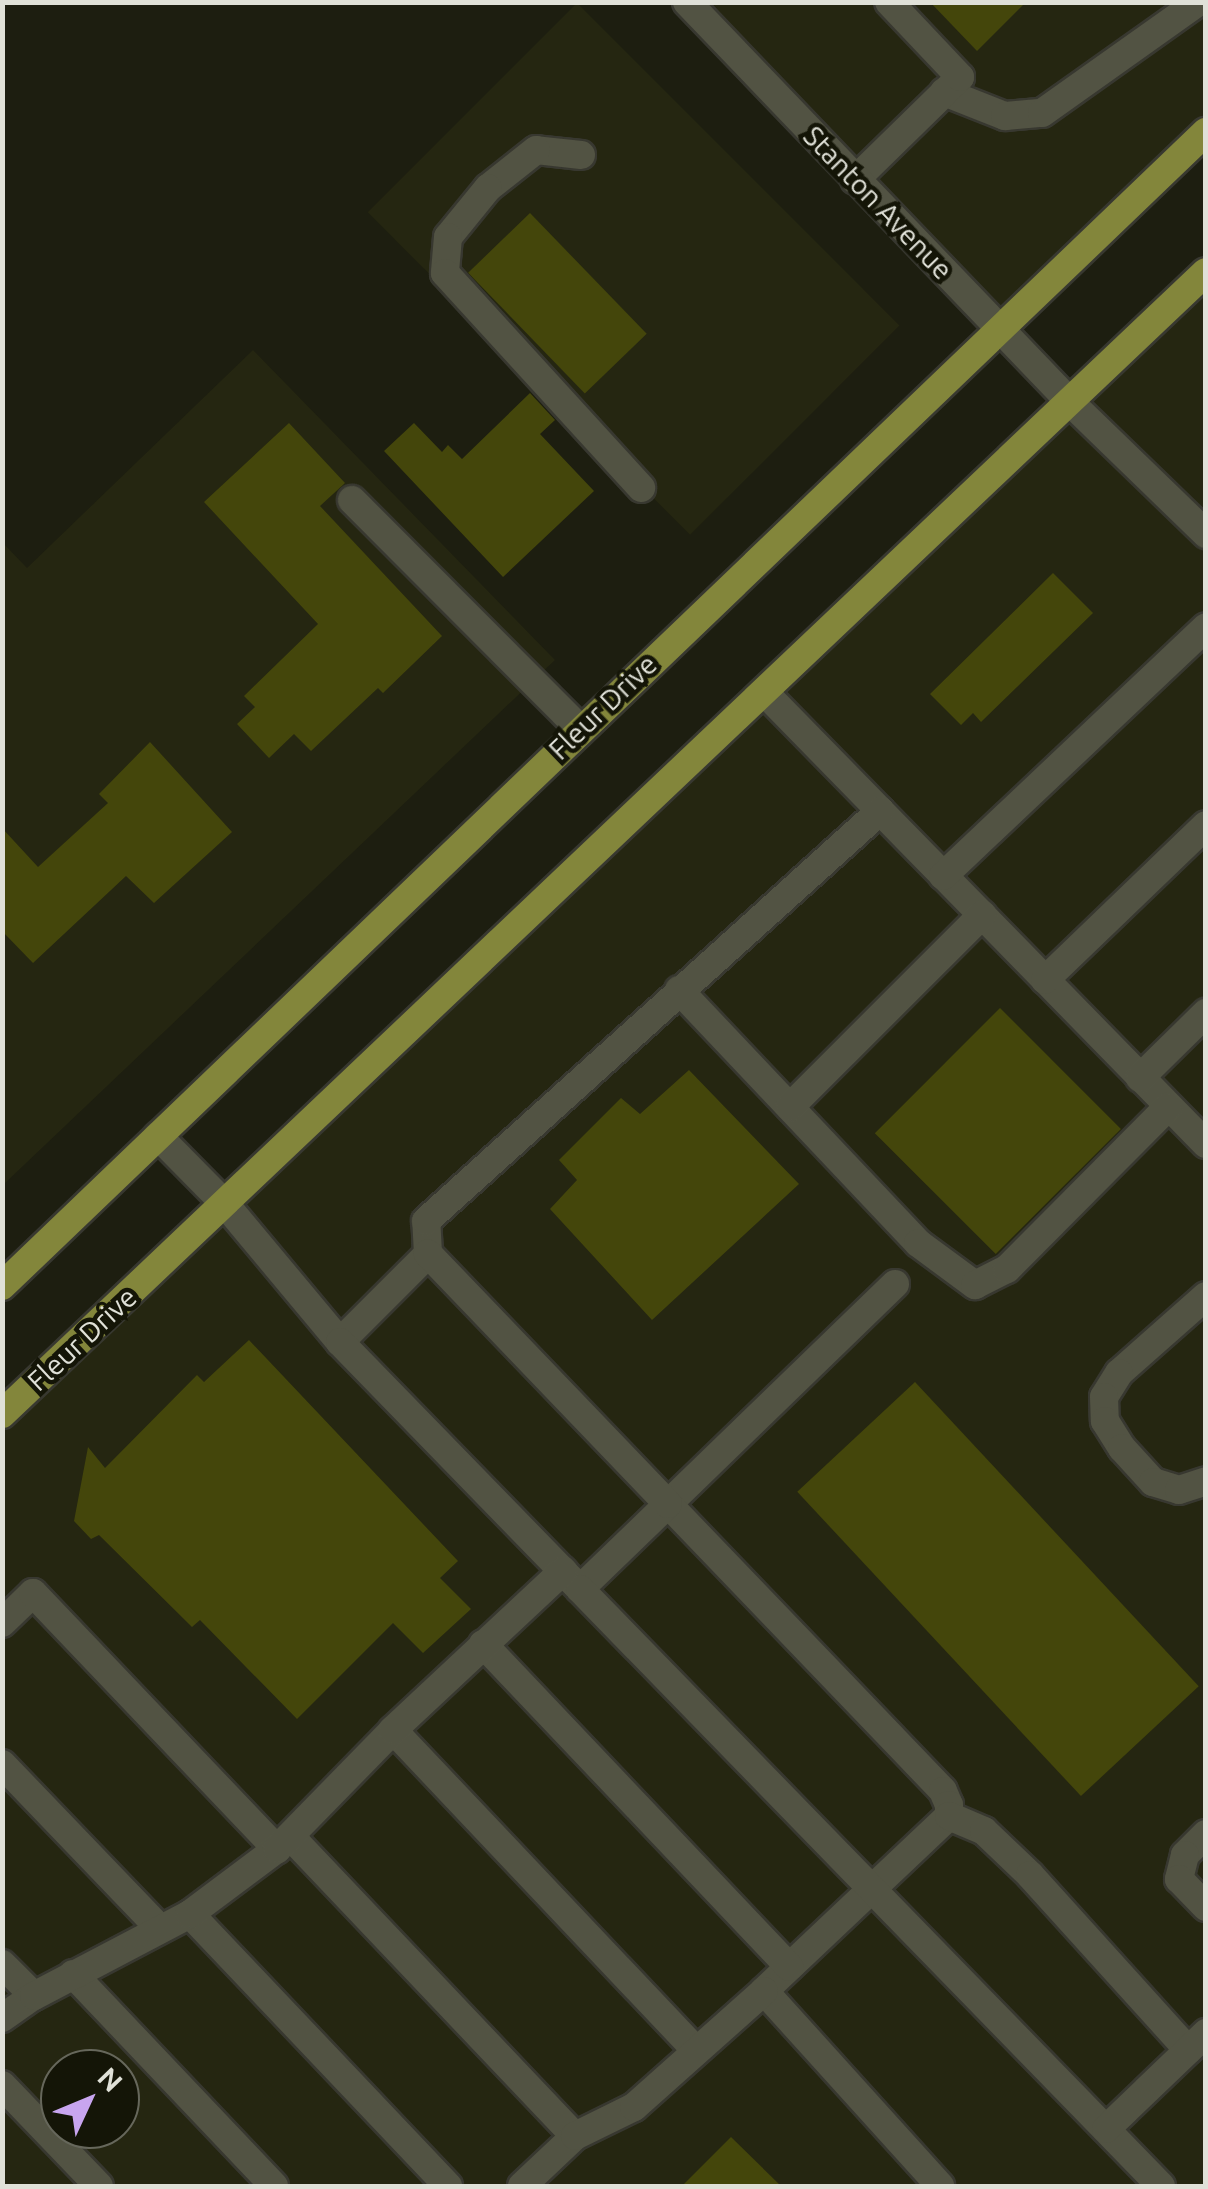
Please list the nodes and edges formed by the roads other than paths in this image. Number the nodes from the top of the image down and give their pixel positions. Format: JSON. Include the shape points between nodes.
{"nodes":[{"id":1,"x":686,"y":2,"type":"edge"},
{"id":2,"x":889,"y":2,"type":"edge"},
{"id":3,"x":1198,"y":2,"type":"edge"},
{"id":4,"x":944,"y":92,"type":"junction"},
{"id":5,"x":1206,"y":132,"type":"edge"},
{"id":6,"x":582,"y":155,"type":"dead end"},
{"id":7,"x":856,"y":180,"type":"junction"},
{"id":8,"x":1206,"y":272,"type":"edge"},
{"id":9,"x":998,"y":327,"type":"junction"},
{"id":10,"x":1070,"y":402,"type":"junction"},
{"id":11,"x":640,"y":488,"type":"dead end"},
{"id":12,"x":352,"y":500,"type":"dead end"},
{"id":13,"x":1206,"y":534,"type":"edge"},
{"id":14,"x":1206,"y":627,"type":"edge"},
{"id":15,"x":764,"y":692,"type":"junction"},
{"id":16,"x":580,"y":729,"type":"junction"},
{"id":17,"x":880,"y":811,"type":"junction"},
{"id":18,"x":1206,"y":825,"type":"edge"},
{"id":19,"x":943,"y":876,"type":"junction"},
{"id":20,"x":982,"y":915,"type":"junction"},
{"id":21,"x":1044,"y":980,"type":"junction"},
{"id":22,"x":679,"y":990,"type":"junction"},
{"id":23,"x":1206,"y":1013,"type":"edge"},
{"id":24,"x":1140,"y":1078,"type":"junction"},
{"id":25,"x":790,"y":1107,"type":"junction"},
{"id":26,"x":1168,"y":1107,"type":"junction"},
{"id":27,"x":158,"y":1136,"type":"junction"},
{"id":28,"x":1206,"y":1144,"type":"edge"},
{"id":29,"x":224,"y":1204,"type":"junction"},
{"id":30,"x":428,"y":1254,"type":"junction"},
{"id":31,"x":894,"y":1284,"type":"dead end"},
{"id":32,"x":2,"y":1286,"type":"edge"},
{"id":33,"x":1206,"y":1296,"type":"edge"},
{"id":34,"x":340,"y":1342,"type":"junction"},
{"id":35,"x":2,"y":1414,"type":"edge"},
{"id":36,"x":1206,"y":1480,"type":"edge"},
{"id":37,"x":668,"y":1504,"type":"junction"},
{"id":38,"x":571,"y":1580,"type":"junction"},
{"id":39,"x":2,"y":1623,"type":"edge"},
{"id":40,"x":483,"y":1644,"type":"junction"},
{"id":41,"x":393,"y":1730,"type":"junction"},
{"id":42,"x":2,"y":1764,"type":"edge"},
{"id":43,"x":949,"y":1816,"type":"junction"},
{"id":44,"x":1206,"y":1834,"type":"edge"},
{"id":45,"x":284,"y":1843,"type":"junction"},
{"id":46,"x":871,"y":1888,"type":"junction"},
{"id":47,"x":1206,"y":1907,"type":"edge"},
{"id":48,"x":190,"y":1914,"type":"junction"},
{"id":49,"x":160,"y":1930,"type":"junction"},
{"id":50,"x":2,"y":1964,"type":"edge"},
{"id":51,"x":789,"y":1967,"type":"junction"},
{"id":52,"x":73,"y":1974,"type":"junction"},
{"id":53,"x":764,"y":1991,"type":"junction"},
{"id":54,"x":34,"y":1996,"type":"junction"},
{"id":55,"x":2,"y":2018,"type":"edge"},
{"id":56,"x":1197,"y":2041,"type":"edge"},
{"id":57,"x":696,"y":2049,"type":"junction"},
{"id":58,"x":2,"y":2085,"type":"edge"},
{"id":59,"x":1106,"y":2130,"type":"junction"},
{"id":60,"x":575,"y":2136,"type":"junction"},
{"id":61,"x":99,"y":2186,"type":"edge"},
{"id":62,"x":274,"y":2186,"type":"edge"},
{"id":63,"x":448,"y":2186,"type":"edge"},
{"id":64,"x":522,"y":2186,"type":"edge"},
{"id":65,"x":940,"y":2186,"type":"edge"},
{"id":66,"x":1161,"y":2186,"type":"edge"}],
"edges":[{"from":1,"to":7,"type":"street","name":"Stanton Avenue"},
{"from":2,"to":4,"type":"street","via":[[960,77]]},
{"from":3,"to":4,"type":"street","via":[[1042,112],[1004,116]]},
{"from":4,"to":7,"type":"street"},
{"from":5,"to":9,"type":"main road","name":"Fleur Drive"},
{"from":6,"to":11,"type":"street","via":[[536,150],[488,188],[448,237],[445,273]]},
{"from":7,"to":9,"type":"street","name":"Stanton Avenue"},
{"from":8,"to":10,"type":"main road","name":"Fleur Drive"},
{"from":9,"to":10,"type":"street","name":"Stanton Avenue"},
{"from":9,"to":16,"type":"main road","name":"Fleur Drive"},
{"from":10,"to":13,"type":"street","name":"Stanton Avenue"},
{"from":10,"to":15,"type":"main road","name":"Fleur Drive"},
{"from":12,"to":16,"type":"street"},
{"from":14,"to":19,"type":"street"},
{"from":15,"to":17,"type":"street"},
{"from":15,"to":29,"type":"main road","name":"Fleur Drive"},
{"from":16,"to":27,"type":"main road","name":"Fleur Drive"},
{"from":17,"to":19,"type":"street"},
{"from":17,"to":22,"type":"street"},
{"from":18,"to":21,"type":"street"},
{"from":19,"to":20,"type":"street"},
{"from":20,"to":21,"type":"street"},
{"from":20,"to":25,"type":"street"},
{"from":21,"to":24,"type":"street"},
{"from":22,"to":25,"type":"street"},
{"from":22,"to":30,"type":"street","via":[[426,1222]]},
{"from":23,"to":24,"type":"street"},
{"from":24,"to":26,"type":"street"},
{"from":25,"to":26,"type":"street","via":[[918,1243],[975,1285],[1007,1268]]},
{"from":26,"to":28,"type":"street"},
{"from":27,"to":29,"type":"street"},
{"from":27,"to":32,"type":"main road","name":"Fleur Drive"},
{"from":29,"to":34,"type":"street"},
{"from":29,"to":35,"type":"main road","name":"Fleur Drive"},
{"from":30,"to":34,"type":"street"},
{"from":30,"to":37,"type":"street"},
{"from":31,"to":37,"type":"street"},
{"from":33,"to":36,"type":"street","via":[[1119,1373],[1104,1397],[1105,1421],[1154,1482],[1179,1490]]},
{"from":34,"to":38,"type":"street"},
{"from":37,"to":38,"type":"street"},
{"from":37,"to":43,"type":"street","via":[[943,1791]]},
{"from":38,"to":40,"type":"street"},
{"from":38,"to":46,"type":"street"},
{"from":39,"to":45,"type":"street","via":[[33,1593]]},
{"from":40,"to":41,"type":"street"},
{"from":40,"to":51,"type":"street"},
{"from":41,"to":45,"type":"street"},
{"from":41,"to":57,"type":"street"},
{"from":42,"to":49,"type":"street"},
{"from":43,"to":46,"type":"street"},
{"from":43,"to":56,"type":"street","via":[[984,1830]]},
{"from":44,"to":47,"type":"street","via":[[1185,1854],[1179,1879]]},
{"from":45,"to":48,"type":"street"},
{"from":45,"to":60,"type":"street"},
{"from":46,"to":51,"type":"street"},
{"from":46,"to":59,"type":"street"},
{"from":48,"to":49,"type":"street"},
{"from":48,"to":63,"type":"street"},
{"from":49,"to":52,"type":"street"},
{"from":50,"to":54,"type":"street"},
{"from":51,"to":53,"type":"street"},
{"from":52,"to":54,"type":"street"},
{"from":52,"to":62,"type":"street"},
{"from":53,"to":57,"type":"street"},
{"from":53,"to":65,"type":"street"},
{"from":54,"to":55,"type":"street"},
{"from":56,"to":59,"type":"street"},
{"from":57,"to":60,"type":"street","via":[[634,2107]]},
{"from":58,"to":61,"type":"street"},
{"from":59,"to":66,"type":"street"},
{"from":60,"to":64,"type":"street"}]}
